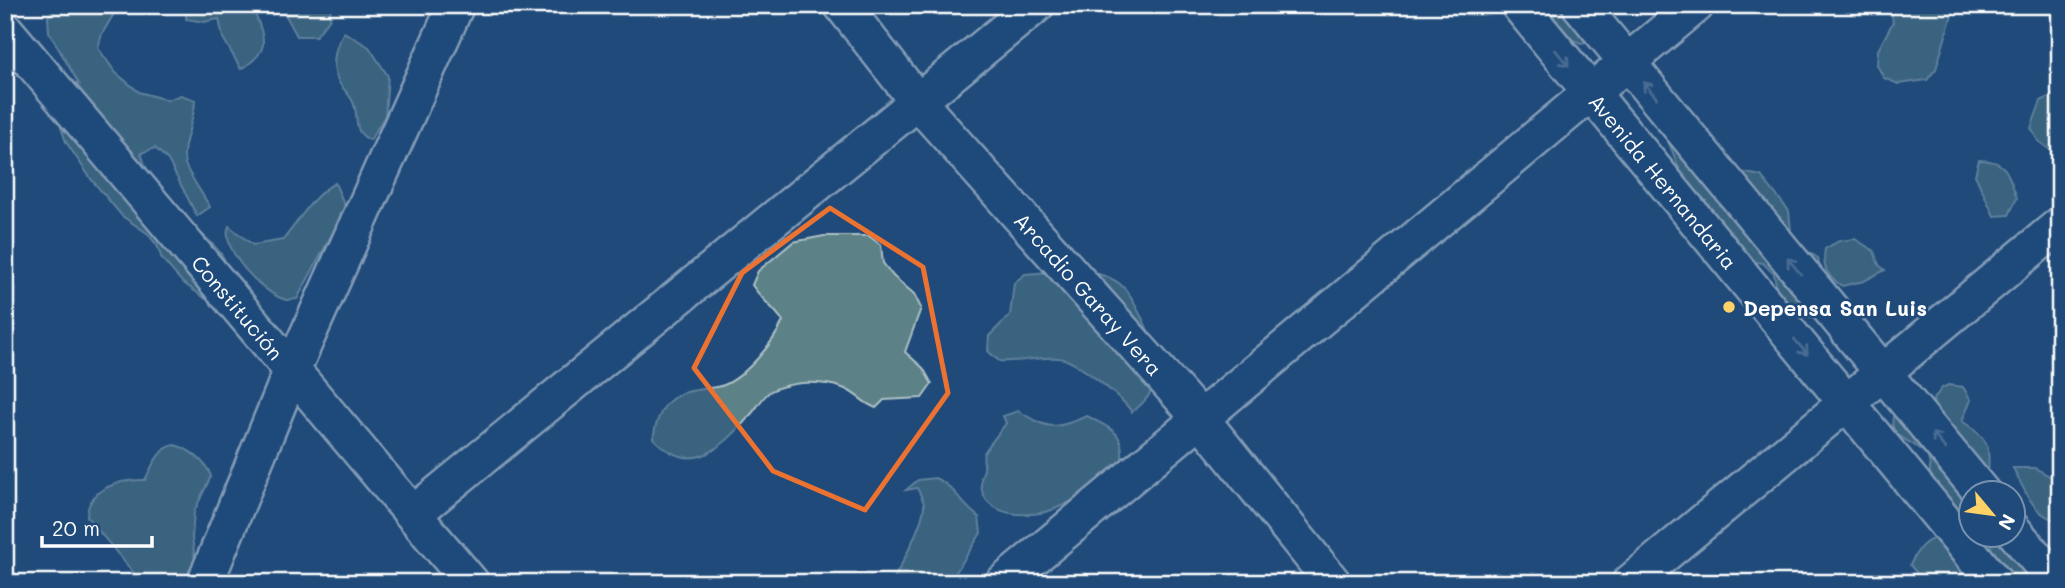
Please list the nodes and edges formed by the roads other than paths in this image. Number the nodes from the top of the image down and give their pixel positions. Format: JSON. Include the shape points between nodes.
{"nodes":[{"id":1,"x":456,"y":5,"type":"edge"},
{"id":2,"x":842,"y":5,"type":"edge"},
{"id":3,"x":1036,"y":5,"type":"edge"},
{"id":4,"x":1519,"y":5,"type":"edge"},
{"id":5,"x":1580,"y":5,"type":"edge"},
{"id":6,"x":1696,"y":5,"type":"edge"},
{"id":7,"x":5,"y":30,"type":"edge"},
{"id":8,"x":1627,"y":63,"type":"junction"},
{"id":9,"x":1591,"y":93,"type":"junction"},
{"id":10,"x":918,"y":102,"type":"junction"},
{"id":11,"x":2060,"y":225,"type":"edge"},
{"id":12,"x":292,"y":370,"type":"junction"},
{"id":13,"x":1884,"y":374,"type":"junction"},
{"id":14,"x":1848,"y":404,"type":"junction"},
{"id":15,"x":1201,"y":419,"type":"junction"},
{"id":16,"x":1971,"y":480,"type":"edge"},
{"id":17,"x":413,"y":514,"type":"junction"},
{"id":18,"x":2026,"y":546,"type":"edge"},
{"id":19,"x":205,"y":583,"type":"edge"},
{"id":20,"x":471,"y":583,"type":"edge"},
{"id":21,"x":1003,"y":583,"type":"edge"},
{"id":22,"x":1333,"y":583,"type":"edge"},
{"id":23,"x":1630,"y":583,"type":"edge"},
{"id":24,"x":1995,"y":583,"type":"edge"},
{"id":25,"x":2057,"y":583,"type":"edge"}],
"edges":[{"from":1,"to":12,"type":"street"},
{"from":2,"to":10,"type":"street","name":"Arcadio Garay Vera"},
{"from":3,"to":10,"type":"street"},
{"from":4,"to":9,"type":"street","name":"Avenida Hernandaria","one_way":true},
{"from":5,"to":8,"type":"street"},
{"from":6,"to":8,"type":"street"},
{"from":7,"to":12,"type":"street","name":"Constitución"},
{"from":8,"to":9,"type":"street"},
{"from":13,"to":8,"type":"street","one_way":true},
{"from":9,"to":14,"type":"street","name":"Avenida Hernandaria","one_way":true},
{"from":9,"to":15,"type":"street"},
{"from":10,"to":15,"type":"street","name":"Arcadio Garay Vera"},
{"from":10,"to":17,"type":"street"},
{"from":11,"to":13,"type":"street"},
{"from":12,"to":17,"type":"street","name":"Constitución"},
{"from":12,"to":19,"type":"street"},
{"from":13,"to":14,"type":"street"},
{"from":16,"to":13,"type":"street","one_way":true},
{"from":14,"to":23,"type":"street"},
{"from":14,"to":24,"type":"street","name":"Avenida Hernandaria"},
{"from":15,"to":21,"type":"street"},
{"from":15,"to":22,"type":"street","name":"Arcadio Garay Vera"},
{"from":17,"to":20,"type":"street","name":"Constitución"},
{"from":18,"to":25,"type":"street"}]}
